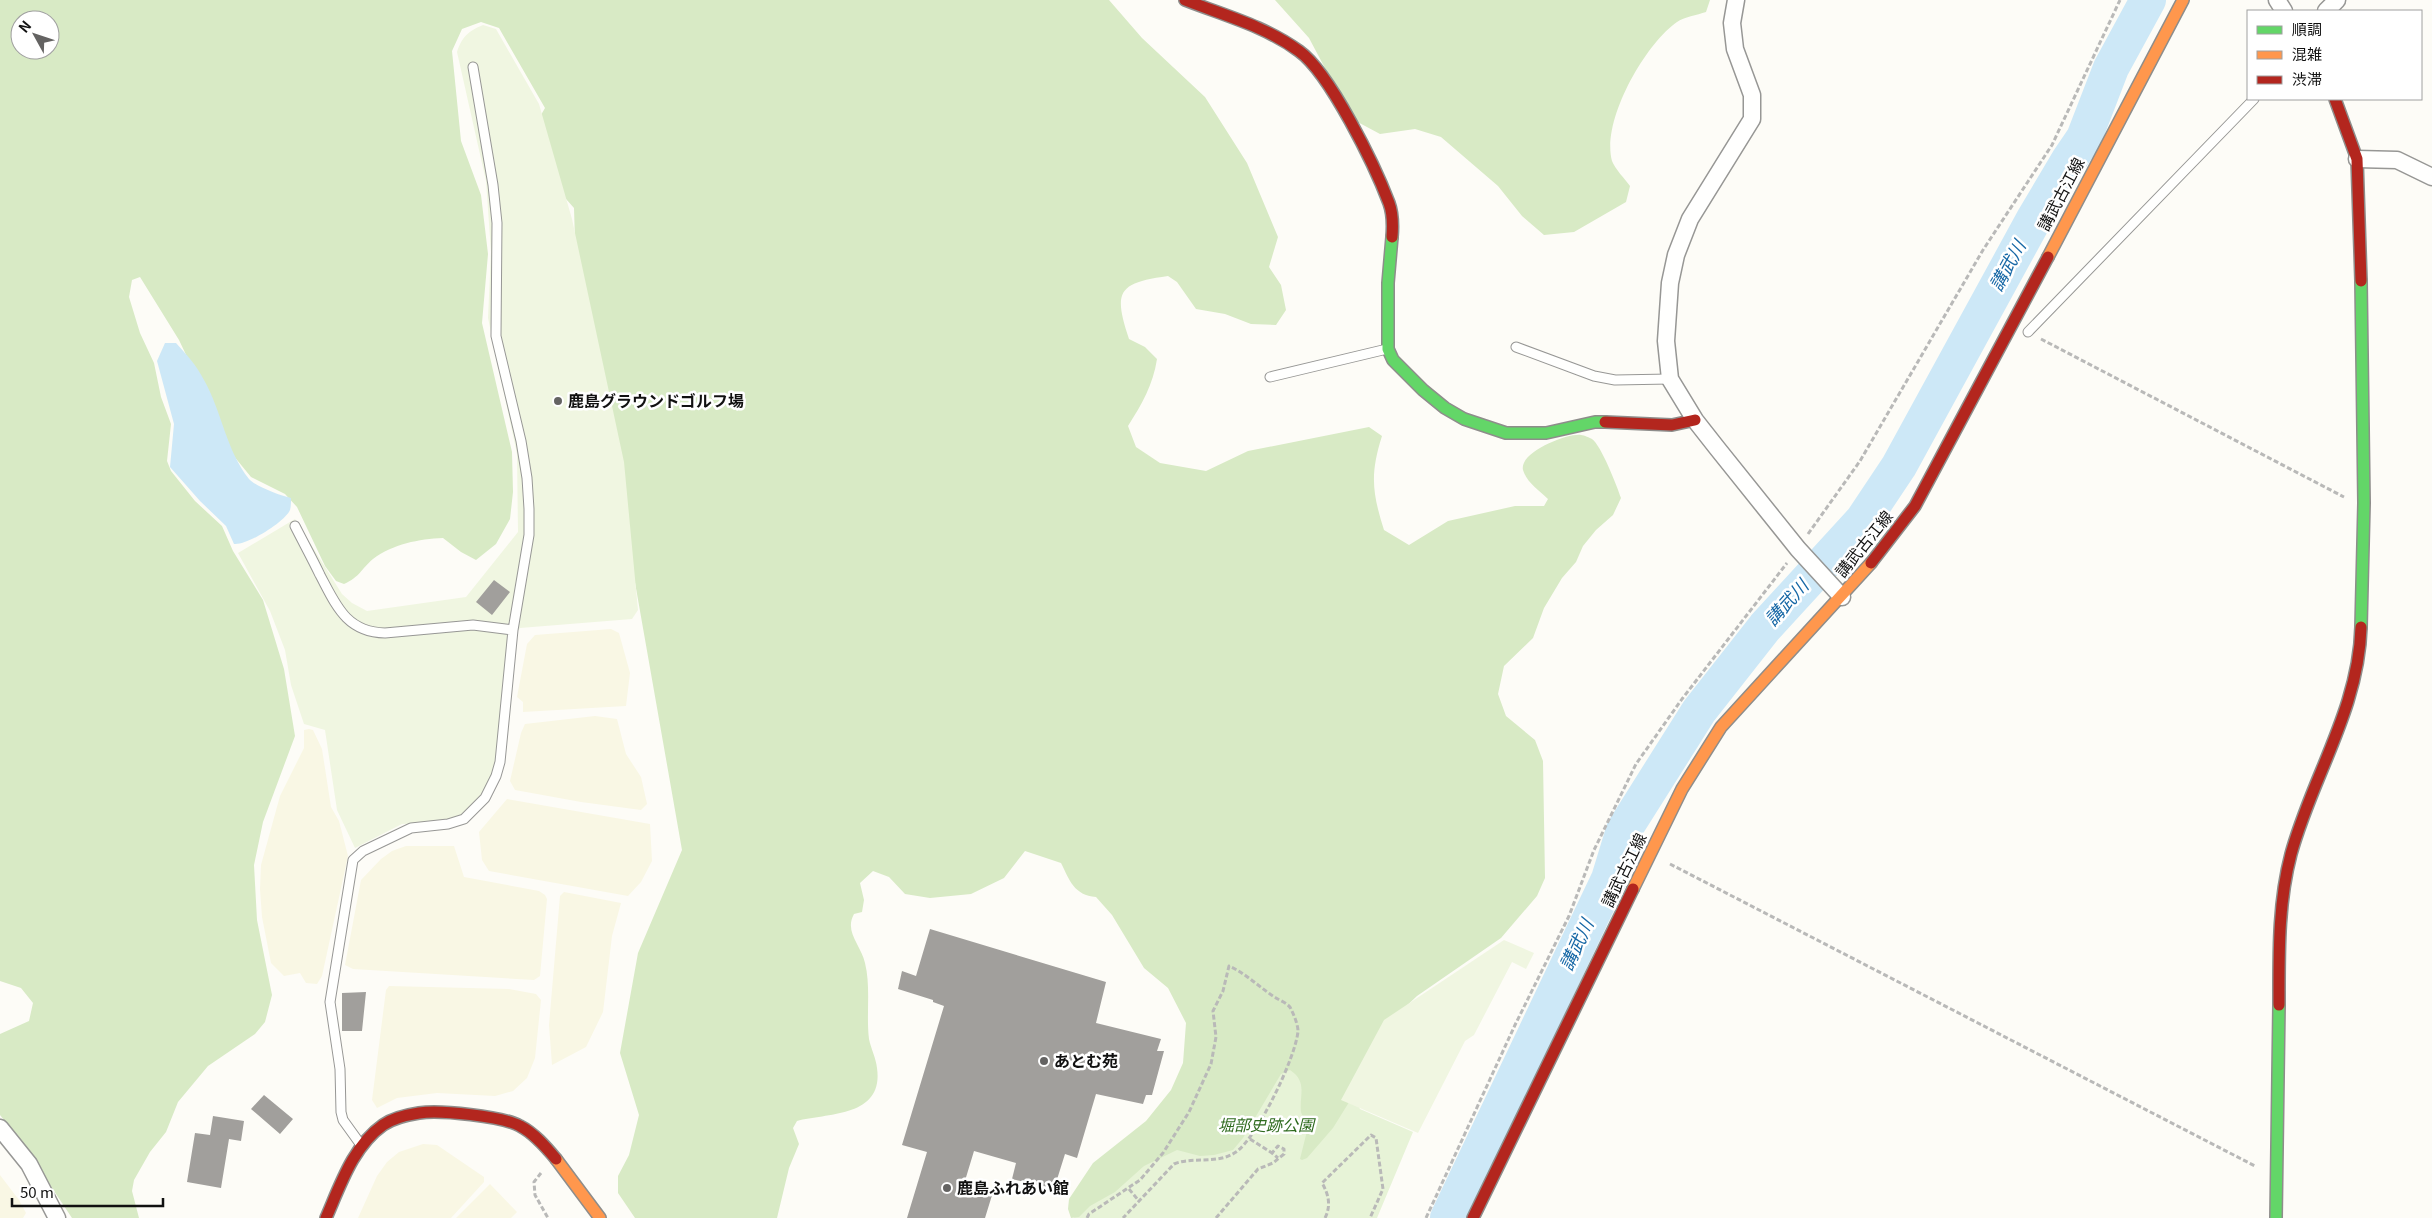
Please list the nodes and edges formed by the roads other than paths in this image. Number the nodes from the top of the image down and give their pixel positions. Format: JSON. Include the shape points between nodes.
{"nodes":[{"id":1,"x":1185,"y":0,"type":"edge"},
{"id":2,"x":1736,"y":0,"type":"edge"},
{"id":3,"x":2183,"y":0,"type":"edge"},
{"id":4,"x":2337,"y":0,"type":"edge"},
{"id":5,"x":2327,"y":10,"type":"edge"},
{"id":6,"x":474,"y":67,"type":"dead end"},
{"id":7,"x":2253,"y":100,"type":"edge"},
{"id":8,"x":2334,"y":100,"type":"edge"},
{"id":9,"x":2357,"y":159,"type":"junction"},
{"id":10,"x":2432,"y":177,"type":"edge"},
{"id":11,"x":2028,"y":332,"type":"road end"},
{"id":12,"x":1516,"y":347,"type":"dead end"},
{"id":13,"x":1388,"y":349,"type":"junction"},
{"id":14,"x":1270,"y":377,"type":"dead end"},
{"id":15,"x":1670,"y":379,"type":"junction"},
{"id":16,"x":1695,"y":420,"type":"junction"},
{"id":17,"x":295,"y":526,"type":"dead end"},
{"id":18,"x":1842,"y":597,"type":"junction"},
{"id":19,"x":513,"y":630,"type":"junction"},
{"id":20,"x":0,"y":1128,"type":"edge"},
{"id":21,"x":361,"y":1145,"type":"junction"},
{"id":22,"x":57,"y":1218,"type":"edge"},
{"id":23,"x":326,"y":1218,"type":"edge"},
{"id":24,"x":600,"y":1218,"type":"edge"},
{"id":25,"x":1473,"y":1218,"type":"edge"},
{"id":26,"x":2276,"y":1218,"type":"edge"}],
"edges":[{"from":1,"to":13,"type":"street","via":[[1275,35],[1300,52],[1325,80],[1354,126],[1389,204],[1394,224],[1388,283]]},
{"from":2,"to":15,"type":"street","via":[[1732,23],[1735,49],[1752,95],[1752,119],[1690,219],[1676,254],[1670,283],[1666,341]]},
{"from":3,"to":18,"type":"street","name":"講武古江線","via":[[1946,453],[1915,506]]},
{"from":4,"to":5,"type":"street"},
{"from":6,"to":19,"type":"lane","via":[[497,224],[496,336],[527,478],[529,535]]},
{"from":7,"to":11,"type":"lane"},
{"from":8,"to":9,"type":"street"},
{"from":9,"to":10,"type":"street","via":[[2397,160]]},
{"from":9,"to":26,"type":"street","via":[[2364,503],[2358,667],[2348,706],[2291,855],[2280,915]]},
{"from":12,"to":15,"type":"lane","via":[[1594,376],[1615,380]]},
{"from":13,"to":14,"type":"lane"},
{"from":13,"to":16,"type":"street","via":[[1402,370],[1445,408],[1464,419],[1506,433],[1546,433],[1595,422],[1672,425]]},
{"from":15,"to":16,"type":"street"},
{"from":16,"to":18,"type":"street","via":[[1801,553]]},
{"from":17,"to":19,"type":"lane","via":[[337,608],[357,626],[372,633],[474,625]]},
{"from":18,"to":25,"type":"street","name":"講武古江線","via":[[1721,727],[1682,789]]},
{"from":19,"to":21,"type":"lane","via":[[500,762],[485,798],[464,819],[412,828],[362,851],[353,860],[330,1002],[340,1069],[342,1120]]},
{"from":20,"to":22,"type":"street","via":[[29,1164]]},
{"from":21,"to":23,"type":"street"},
{"from":21,"to":24,"type":"street","via":[[372,1134],[401,1117],[418,1113],[502,1120],[526,1128],[558,1160]]}]}
